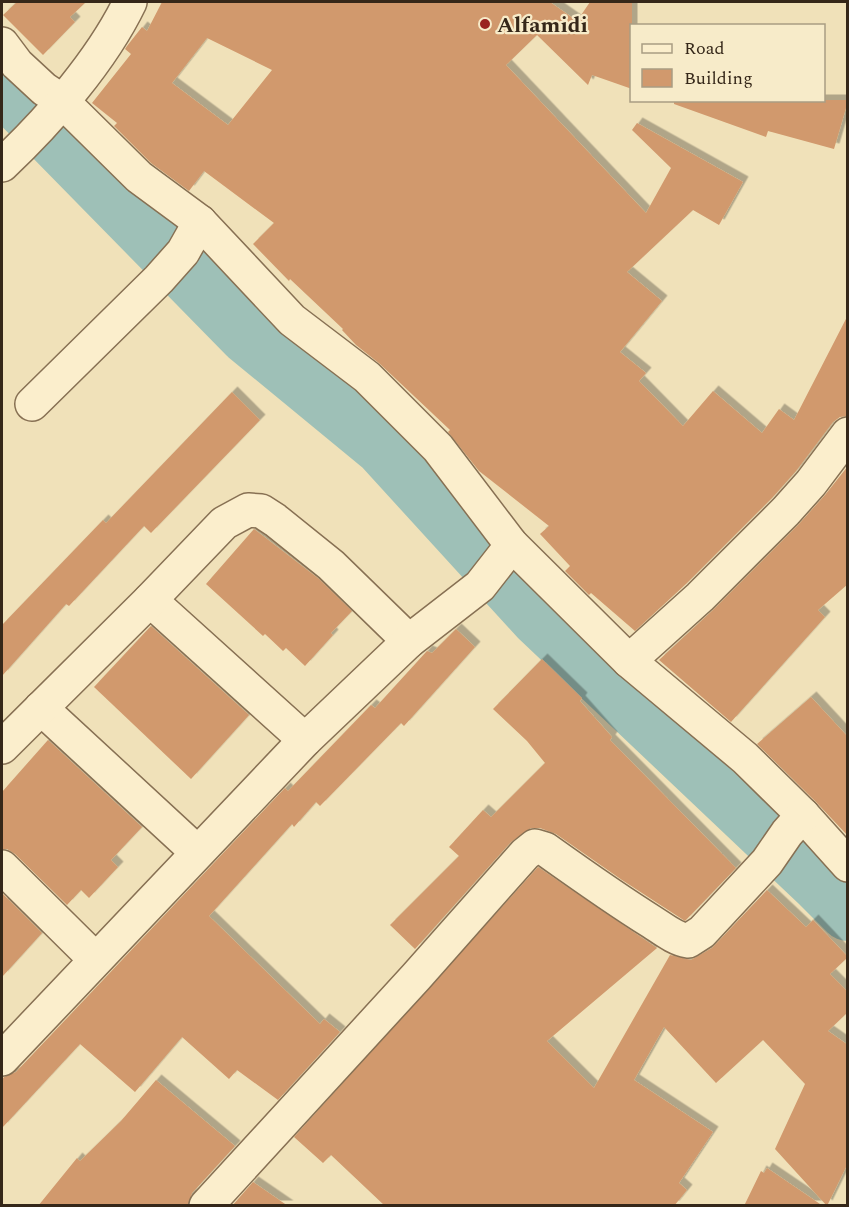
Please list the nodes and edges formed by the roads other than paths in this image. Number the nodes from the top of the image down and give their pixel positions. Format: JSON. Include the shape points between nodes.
{"nodes":[{"id":1,"x":130,"y":2,"type":"edge"},
{"id":2,"x":2,"y":44,"type":"edge"},
{"id":3,"x":56,"y":107,"type":"junction"},
{"id":4,"x":2,"y":165,"type":"edge"},
{"id":5,"x":200,"y":222,"type":"junction"},
{"id":6,"x":32,"y":404,"type":"dead end"},
{"id":7,"x":848,"y":434,"type":"edge"},
{"id":8,"x":508,"y":549,"type":"junction"},
{"id":9,"x":150,"y":600,"type":"junction"},
{"id":10,"x":409,"y":641,"type":"junction"},
{"id":11,"x":629,"y":661,"type":"junction"},
{"id":12,"x":41,"y":708,"type":"junction"},
{"id":13,"x":305,"y":740,"type":"junction"},
{"id":14,"x":2,"y":747,"type":"edge"},
{"id":15,"x":795,"y":824,"type":"junction"},
{"id":16,"x":197,"y":852,"type":"junction"},
{"id":17,"x":848,"y":865,"type":"edge"},
{"id":18,"x":2,"y":867,"type":"edge"},
{"id":19,"x":95,"y":959,"type":"junction"},
{"id":20,"x":2,"y":1059,"type":"edge"},
{"id":21,"x":206,"y":1206,"type":"edge"}],
"edges":[{"from":1,"to":3,"type":"street","via":[[120,23]]},
{"from":2,"to":3,"type":"street"},
{"from":3,"to":4,"type":"street"},
{"from":3,"to":5,"type":"street"},
{"from":5,"to":6,"type":"street","via":[[183,252],[159,279]]},
{"from":5,"to":8,"type":"street","via":[[292,320],[367,377],[438,448]]},
{"from":7,"to":11,"type":"street","via":[[786,511]]},
{"from":8,"to":10,"type":"street","via":[[480,585]]},
{"from":8,"to":11,"type":"street"},
{"from":9,"to":10,"type":"street","via":[[224,523],[248,510],[261,511],[331,565]]},
{"from":9,"to":12,"type":"street"},
{"from":9,"to":13,"type":"street"},
{"from":10,"to":13,"type":"street"},
{"from":11,"to":15,"type":"street","via":[[745,758]]},
{"from":12,"to":14,"type":"street"},
{"from":12,"to":16,"type":"street"},
{"from":13,"to":16,"type":"street"},
{"from":15,"to":17,"type":"street"},
{"from":15,"to":21,"type":"street","via":[[767,862],[702,932],[688,941],[680,940],[615,900],[545,849],[535,846]]},
{"from":16,"to":19,"type":"street"},
{"from":18,"to":19,"type":"street"},
{"from":19,"to":20,"type":"street"}]}
